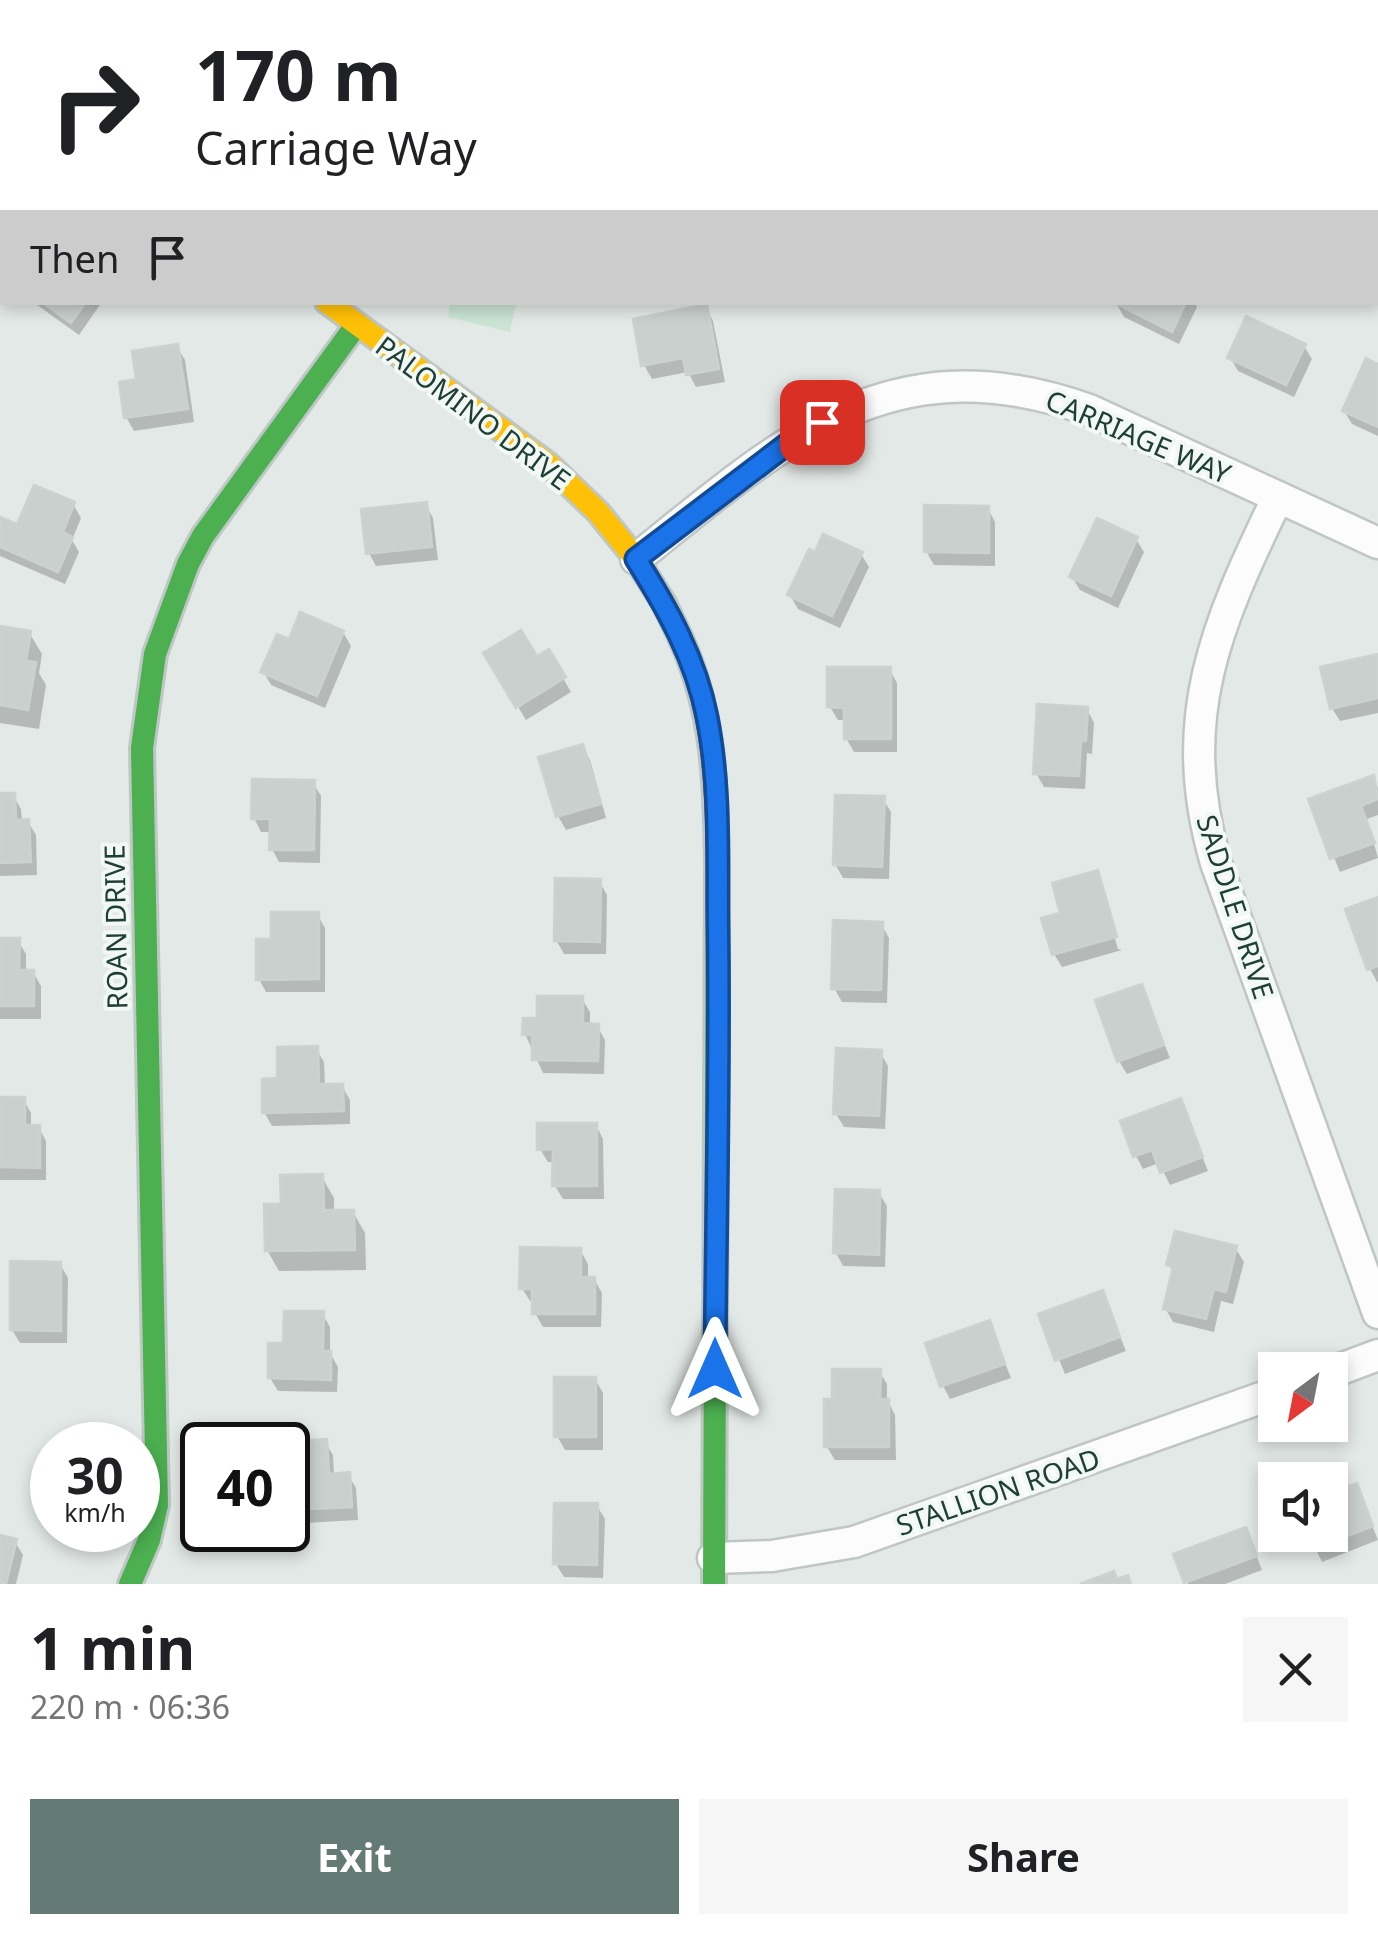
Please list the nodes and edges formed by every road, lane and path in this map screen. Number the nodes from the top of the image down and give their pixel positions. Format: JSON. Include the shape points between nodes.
{"nodes":[{"id":1,"x":331,"y":305,"type":"edge"},
{"id":2,"x":357,"y":324,"type":"junction"},
{"id":3,"x":1278,"y":497,"type":"junction"},
{"id":4,"x":1378,"y":543,"type":"edge"},
{"id":5,"x":636,"y":559,"type":"junction"},
{"id":6,"x":1378,"y":1313,"type":"edge"},
{"id":7,"x":1378,"y":1355,"type":"edge"},
{"id":8,"x":1348,"y":1366,"type":"edge"},
{"id":9,"x":1258,"y":1399,"type":"edge"},
{"id":10,"x":713,"y":1571,"type":"edge"},
{"id":11,"x":130,"y":1584,"type":"edge"}],
"edges":[{"from":1,"to":2,"type":"street","name":"PALOMINO DRIVE"},
{"from":2,"to":5,"type":"street","name":"PALOMINO DRIVE","via":[[548,464]]},
{"from":2,"to":11,"type":"street","name":"ROAN DRIVE","via":[[204,536],[175,594],[149,685],[142,748],[157,1506]]},
{"from":3,"to":4,"type":"street","name":"CARRIAGE WAY"},
{"from":3,"to":5,"type":"street","name":"CARRIAGE WAY","via":[[1049,396],[964,384],[922,388],[881,397],[803,432]]},
{"from":3,"to":6,"type":"street","name":"SADDLE DRIVE","via":[[1214,641],[1198,726],[1198,781],[1216,863]]},
{"from":5,"to":10,"type":"street","name":"PALOMINO DRIVE","via":[[689,658],[716,774]]},
{"from":7,"to":8,"type":"street"},
{"from":9,"to":10,"type":"street","name":"STALLION ROAD","via":[[854,1542]]}]}
